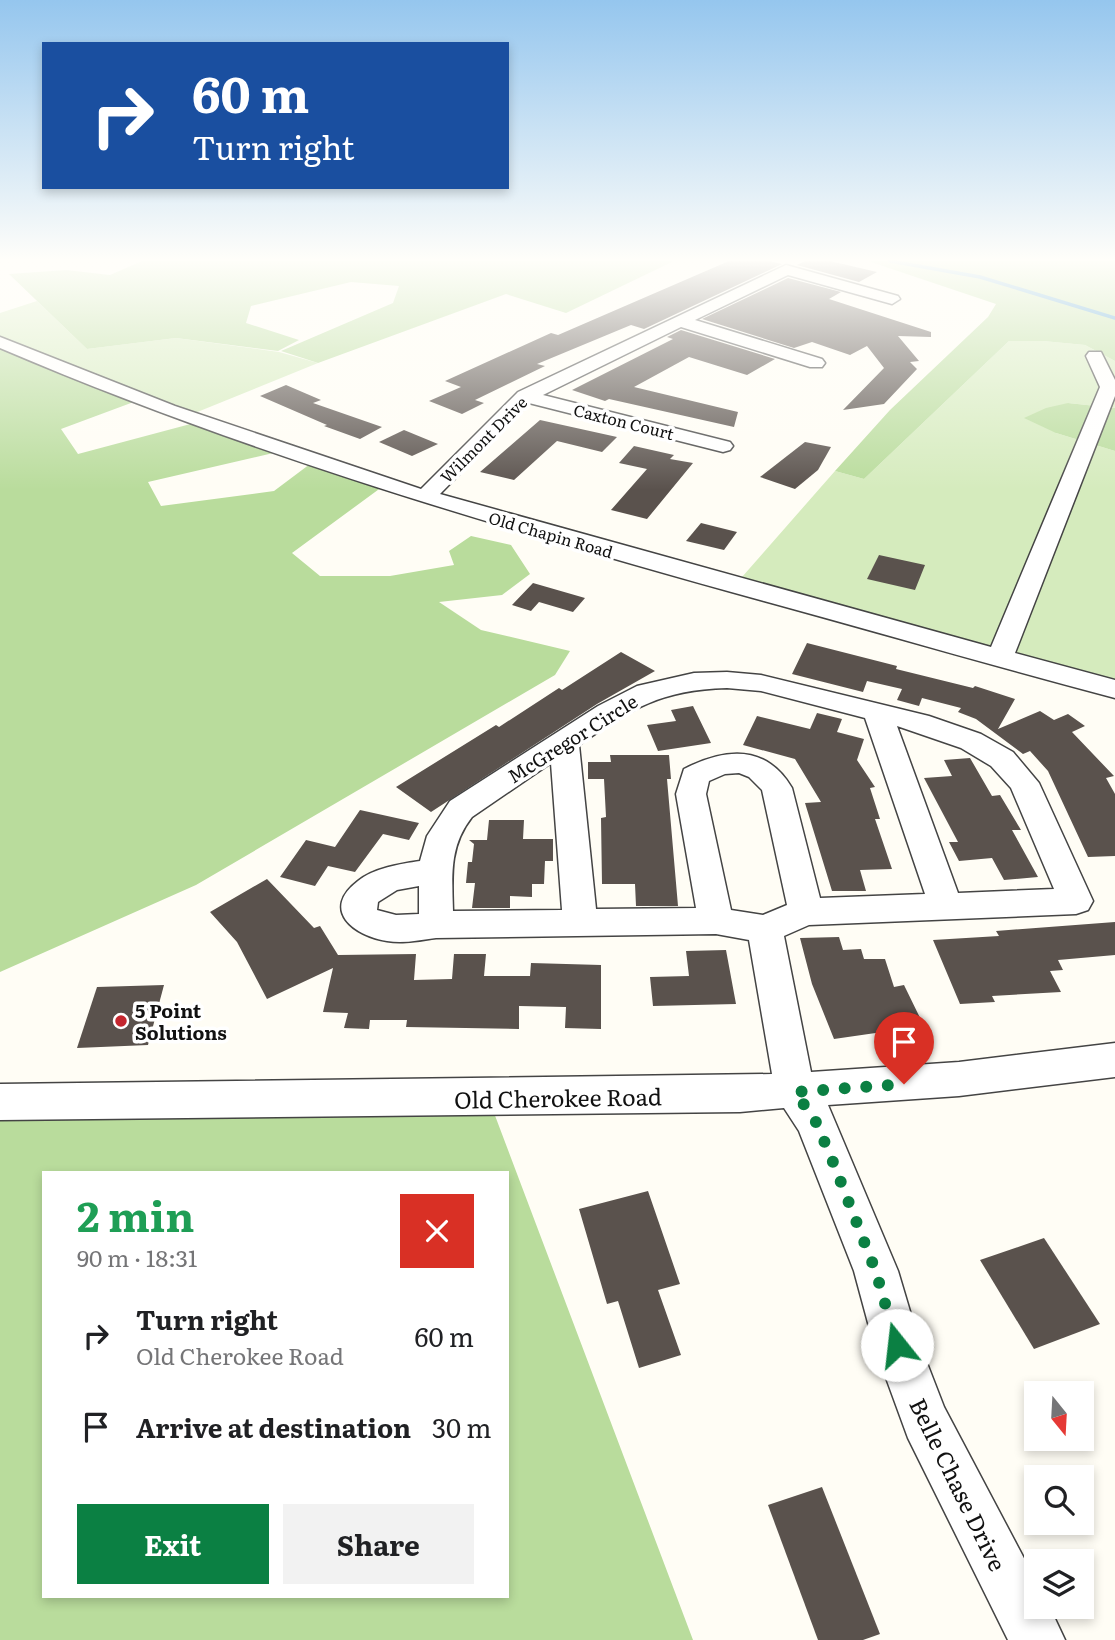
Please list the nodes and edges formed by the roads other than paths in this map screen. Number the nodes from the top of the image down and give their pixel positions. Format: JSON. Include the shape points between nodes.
{"nodes":[{"id":1,"x":645,"y":338,"type":"edge"},
{"id":2,"x":733,"y":338,"type":"edge"},
{"id":3,"x":0,"y":342,"type":"edge"},
{"id":4,"x":1095,"y":356,"type":"dead end"},
{"id":5,"x":816,"y":363,"type":"dead end"},
{"id":6,"x":525,"y":396,"type":"junction"},
{"id":7,"x":723,"y":446,"type":"dead end"},
{"id":8,"x":425,"y":497,"type":"junction"},
{"id":9,"x":1000,"y":658,"type":"junction"},
{"id":10,"x":1115,"y":689,"type":"edge"},
{"id":11,"x":878,"y":713,"type":"junction"},
{"id":12,"x":564,"y":741,"type":"junction"},
{"id":13,"x":437,"y":872,"type":"junction"},
{"id":14,"x":946,"y":906,"type":"junction"},
{"id":15,"x":806,"y":912,"type":"junction"},
{"id":16,"x":716,"y":921,"type":"junction"},
{"id":17,"x":580,"y":923,"type":"junction"},
{"id":18,"x":436,"y":925,"type":"junction"},
{"id":19,"x":765,"y":929,"type":"junction"},
{"id":20,"x":1115,"y":1060,"type":"edge"},
{"id":21,"x":795,"y":1092,"type":"junction"},
{"id":22,"x":0,"y":1102,"type":"edge"},
{"id":23,"x":1037,"y":1640,"type":"edge"}],
"edges":[{"from":1,"to":6,"type":"street","name":"Wilmont Drive"},
{"from":2,"to":5,"type":"street"},
{"from":3,"to":8,"type":"street","name":"Old Chapin Road","via":[[101,387]]},
{"from":4,"to":9,"type":"street","via":[[1109,387]]},
{"from":6,"to":7,"type":"street","name":"Caxton Court"},
{"from":6,"to":8,"type":"street","name":"Wilmont Drive"},
{"from":8,"to":9,"type":"street","name":"Old Chapin Road"},
{"from":9,"to":10,"type":"street","name":"Old Chapin Road"},
{"from":11,"to":12,"type":"street","name":"McGregor Circle","via":[[761,683],[694,681],[634,698]]},
{"from":11,"to":14,"type":"street"},
{"from":11,"to":14,"type":"street","name":"McGregor Circle","via":[[954,734],[1008,765],[1024,783],[1076,901]]},
{"from":12,"to":13,"type":"street","name":"McGregor Circle","via":[[456,815],[437,848]]},
{"from":12,"to":17,"type":"street"},
{"from":13,"to":18,"type":"street","name":"McGregor Circle"},
{"from":13,"to":18,"type":"street","via":[[382,884],[363,895],[360,906],[360,917],[388,930]]},
{"from":14,"to":15,"type":"street"},
{"from":15,"to":16,"type":"street","via":[[777,788],[766,772],[745,763],[716,764],[695,776],[691,794]]},
{"from":15,"to":19,"type":"street"},
{"from":16,"to":17,"type":"street"},
{"from":16,"to":19,"type":"street"},
{"from":17,"to":18,"type":"street"},
{"from":19,"to":21,"type":"street"},
{"from":20,"to":21,"type":"street","name":"Old Cherokee Road"},
{"from":21,"to":22,"type":"street","name":"Old Cherokee Road"},
{"from":21,"to":23,"type":"street","name":"Belle Chase Drive","via":[[815,1120],[831,1157],[876,1272],[925,1421]]}]}
